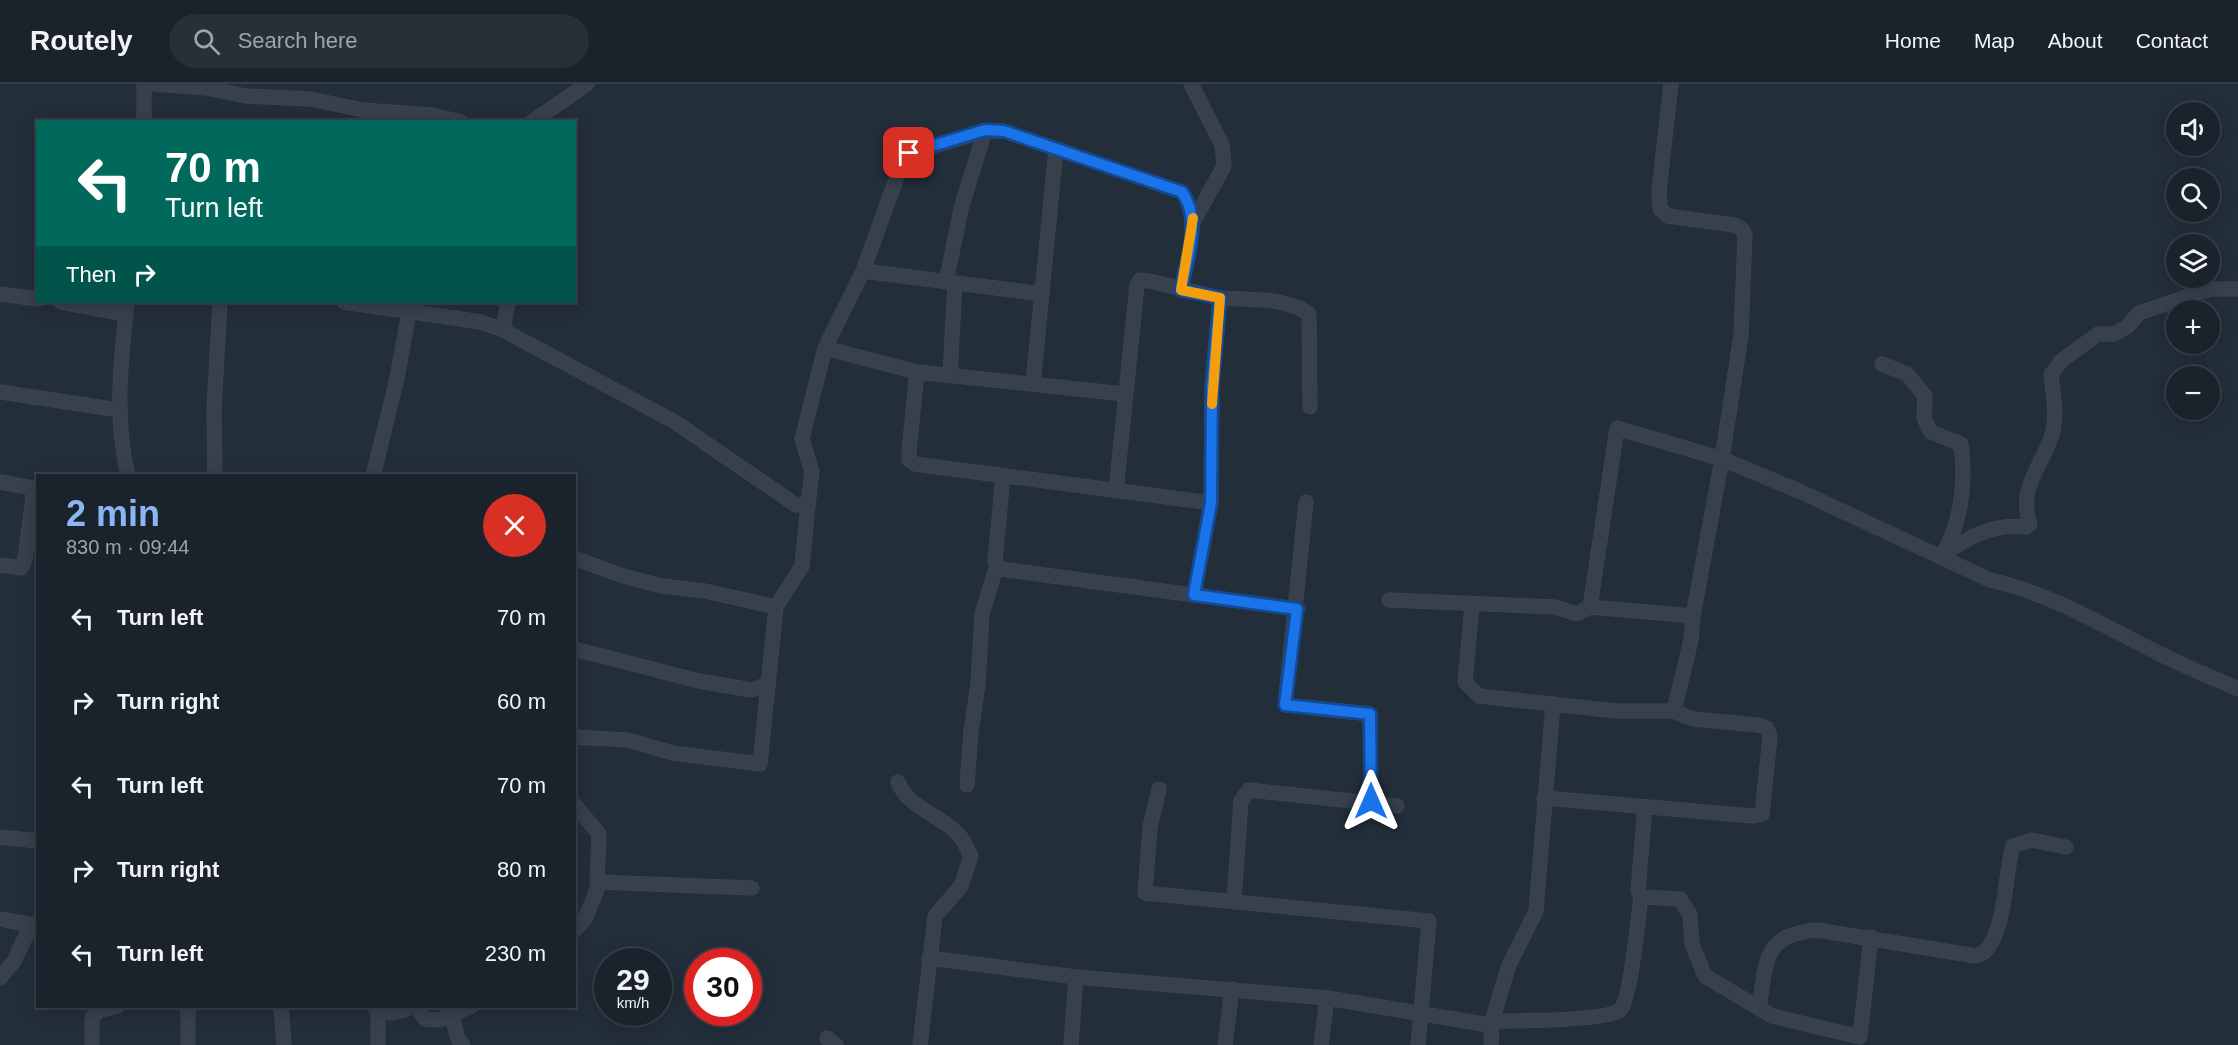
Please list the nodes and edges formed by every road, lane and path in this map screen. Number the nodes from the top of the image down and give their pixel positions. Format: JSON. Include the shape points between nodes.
{"nodes":[{"id":1,"x":144,"y":84,"type":"edge"},
{"id":2,"x":155,"y":84,"type":"edge"},
{"id":3,"x":587,"y":84,"type":"edge"},
{"id":4,"x":1191,"y":84,"type":"edge"},
{"id":5,"x":1671,"y":84,"type":"edge"},
{"id":6,"x":144,"y":120,"type":"edge"},
{"id":7,"x":453,"y":120,"type":"edge"},
{"id":8,"x":535,"y":120,"type":"edge"},
{"id":9,"x":985,"y":130,"type":"junction"},
{"id":10,"x":1056,"y":149,"type":"junction"},
{"id":11,"x":1193,"y":222,"type":"junction"},
{"id":12,"x":862,"y":271,"type":"junction"},
{"id":13,"x":950,"y":282,"type":"junction"},
{"id":14,"x":2238,"y":289,"type":"edge"},
{"id":15,"x":1181,"y":290,"type":"junction"},
{"id":16,"x":0,"y":294,"type":"edge"},
{"id":17,"x":1042,"y":294,"type":"junction"},
{"id":18,"x":1220,"y":298,"type":"junction"},
{"id":19,"x":36,"y":299,"type":"edge"},
{"id":20,"x":73,"y":303,"type":"edge"},
{"id":21,"x":219,"y":303,"type":"edge"},
{"id":22,"x":360,"y":303,"type":"edge"},
{"id":23,"x":508,"y":303,"type":"edge"},
{"id":24,"x":410,"y":306,"type":"edge"},
{"id":25,"x":126,"y":308,"type":"edge"},
{"id":26,"x":503,"y":330,"type":"junction"},
{"id":27,"x":825,"y":348,"type":"junction"},
{"id":28,"x":1882,"y":364,"type":"dead end"},
{"id":29,"x":917,"y":372,"type":"junction"},
{"id":30,"x":950,"y":375,"type":"junction"},
{"id":31,"x":1033,"y":384,"type":"junction"},
{"id":32,"x":0,"y":392,"type":"edge"},
{"id":33,"x":1125,"y":394,"type":"junction"},
{"id":34,"x":1310,"y":407,"type":"dead end"},
{"id":35,"x":119,"y":410,"type":"junction"},
{"id":36,"x":1722,"y":459,"type":"junction"},
{"id":37,"x":128,"y":474,"type":"edge"},
{"id":38,"x":215,"y":474,"type":"edge"},
{"id":39,"x":373,"y":474,"type":"edge"},
{"id":40,"x":1003,"y":476,"type":"junction"},
{"id":41,"x":0,"y":482,"type":"edge"},
{"id":42,"x":36,"y":488,"type":"edge"},
{"id":43,"x":1116,"y":491,"type":"junction"},
{"id":44,"x":1306,"y":502,"type":"dead end"},
{"id":45,"x":1211,"y":503,"type":"junction"},
{"id":46,"x":808,"y":505,"type":"junction"},
{"id":47,"x":1941,"y":556,"type":"junction"},
{"id":48,"x":576,"y":559,"type":"edge"},
{"id":49,"x":0,"y":565,"type":"edge"},
{"id":50,"x":997,"y":565,"type":"junction"},
{"id":51,"x":1194,"y":595,"type":"junction"},
{"id":52,"x":1389,"y":600,"type":"dead end"},
{"id":53,"x":1472,"y":605,"type":"junction"},
{"id":54,"x":776,"y":607,"type":"junction"},
{"id":55,"x":1590,"y":607,"type":"junction"},
{"id":56,"x":1297,"y":609,"type":"junction"},
{"id":57,"x":1693,"y":616,"type":"junction"},
{"id":58,"x":576,"y":650,"type":"edge"},
{"id":59,"x":768,"y":684,"type":"junction"},
{"id":60,"x":2238,"y":689,"type":"edge"},
{"id":61,"x":1553,"y":704,"type":"junction"},
{"id":62,"x":1674,"y":711,"type":"junction"},
{"id":63,"x":576,"y":737,"type":"edge"},
{"id":64,"x":898,"y":782,"type":"dead end"},
{"id":65,"x":967,"y":785,"type":"dead end"},
{"id":66,"x":1159,"y":789,"type":"dead end"},
{"id":67,"x":1544,"y":798,"type":"junction"},
{"id":68,"x":1371,"y":801,"type":"junction"},
{"id":69,"x":576,"y":806,"type":"edge"},
{"id":70,"x":1397,"y":806,"type":"dead end"},
{"id":71,"x":1645,"y":807,"type":"junction"},
{"id":72,"x":0,"y":837,"type":"edge"},
{"id":73,"x":36,"y":841,"type":"edge"},
{"id":74,"x":2066,"y":847,"type":"dead end"},
{"id":75,"x":600,"y":882,"type":"junction"},
{"id":76,"x":752,"y":888,"type":"dead end"},
{"id":77,"x":1641,"y":897,"type":"junction"},
{"id":78,"x":1234,"y":900,"type":"junction"},
{"id":79,"x":0,"y":919,"type":"edge"},
{"id":80,"x":34,"y":925,"type":"edge"},
{"id":81,"x":576,"y":929,"type":"edge"},
{"id":82,"x":1871,"y":937,"type":"junction"},
{"id":83,"x":929,"y":957,"type":"junction"},
{"id":84,"x":1076,"y":977,"type":"junction"},
{"id":85,"x":0,"y":978,"type":"edge"},
{"id":86,"x":1232,"y":989,"type":"junction"},
{"id":87,"x":1327,"y":998,"type":"junction"},
{"id":88,"x":110,"y":1008,"type":"edge"},
{"id":89,"x":188,"y":1008,"type":"edge"},
{"id":90,"x":281,"y":1008,"type":"edge"},
{"id":91,"x":410,"y":1008,"type":"edge"},
{"id":92,"x":416,"y":1008,"type":"edge"},
{"id":93,"x":468,"y":1008,"type":"edge"},
{"id":94,"x":1758,"y":1008,"type":"junction"},
{"id":95,"x":376,"y":1009,"type":"edge"},
{"id":96,"x":1421,"y":1012,"type":"junction"},
{"id":97,"x":452,"y":1016,"type":"junction"},
{"id":98,"x":1492,"y":1021,"type":"junction"},
{"id":99,"x":1859,"y":1041,"type":"edge"},
{"id":100,"x":92,"y":1045,"type":"edge"},
{"id":101,"x":188,"y":1045,"type":"edge"},
{"id":102,"x":284,"y":1045,"type":"edge"},
{"id":103,"x":378,"y":1045,"type":"edge"},
{"id":104,"x":463,"y":1045,"type":"edge"},
{"id":105,"x":920,"y":1045,"type":"edge"},
{"id":106,"x":1071,"y":1045,"type":"edge"},
{"id":107,"x":1225,"y":1045,"type":"edge"},
{"id":108,"x":1321,"y":1045,"type":"edge"},
{"id":109,"x":1418,"y":1045,"type":"edge"},
{"id":110,"x":1491,"y":1045,"type":"edge"}],
"edges":[{"from":1,"to":6,"type":"street"},
{"from":2,"to":7,"type":"street","via":[[246,96],[311,99],[362,110]]},
{"from":3,"to":8,"type":"street"},
{"from":4,"to":11,"type":"street","via":[[1222,145],[1224,166]]},
{"from":5,"to":36,"type":"street","via":[[1660,209],[1668,216],[1734,225],[1745,235],[1741,335]]},
{"from":9,"to":10,"type":"street","via":[[1004,131]]},
{"from":9,"to":12,"type":"street","via":[[909,153]]},
{"from":9,"to":13,"type":"street","via":[[957,224]]},
{"from":10,"to":11,"type":"street","via":[[1182,192],[1191,206]]},
{"from":10,"to":17,"type":"street"},
{"from":11,"to":15,"type":"street"},
{"from":12,"to":13,"type":"street"},
{"from":12,"to":27,"type":"street"},
{"from":13,"to":17,"type":"street"},
{"from":13,"to":30,"type":"street"},
{"from":14,"to":47,"type":"street","via":[[2210,289],[2139,313],[2127,327],[2114,334],[2098,334],[2061,361],[2051,375],[2053,429],[2025,497],[2030,524],[1963,539]]},
{"from":15,"to":18,"type":"street"},
{"from":15,"to":33,"type":"street","via":[[1140,280],[1137,285]]},
{"from":16,"to":19,"type":"street"},
{"from":17,"to":31,"type":"street"},
{"from":18,"to":34,"type":"street","via":[[1281,303],[1299,307],[1309,315]]},
{"from":18,"to":45,"type":"street","via":[[1212,386]]},
{"from":20,"to":25,"type":"street"},
{"from":21,"to":38,"type":"street"},
{"from":22,"to":24,"type":"street"},
{"from":23,"to":26,"type":"street"},
{"from":24,"to":26,"type":"street"},
{"from":24,"to":39,"type":"street"},
{"from":25,"to":35,"type":"street","via":[[121,337]]},
{"from":26,"to":46,"type":"street","via":[[675,422],[796,505]]},
{"from":27,"to":29,"type":"street"},
{"from":27,"to":46,"type":"street","via":[[802,439],[812,472]]},
{"from":28,"to":47,"type":"street","via":[[1907,374],[1925,396],[1924,418],[1931,432],[1960,444],[1961,501],[1953,534]]},
{"from":29,"to":30,"type":"street"},
{"from":29,"to":40,"type":"street","via":[[909,460],[929,467]]},
{"from":30,"to":31,"type":"street"},
{"from":31,"to":33,"type":"street"},
{"from":32,"to":35,"type":"street"},
{"from":33,"to":43,"type":"street"},
{"from":35,"to":37,"type":"street"},
{"from":36,"to":47,"type":"street"},
{"from":36,"to":55,"type":"street","via":[[1617,428]]},
{"from":36,"to":57,"type":"street"},
{"from":40,"to":43,"type":"street"},
{"from":40,"to":50,"type":"street"},
{"from":41,"to":42,"type":"street"},
{"from":42,"to":49,"type":"street","via":[[25,560],[21,568]]},
{"from":43,"to":45,"type":"street"},
{"from":44,"to":56,"type":"street"},
{"from":45,"to":51,"type":"street"},
{"from":46,"to":54,"type":"street","via":[[802,566]]},
{"from":47,"to":60,"type":"street","via":[[1990,580],[2098,622]]},
{"from":48,"to":54,"type":"street","via":[[662,586]]},
{"from":50,"to":51,"type":"street","via":[[1003,571]]},
{"from":50,"to":65,"type":"street","via":[[982,614]]},
{"from":51,"to":56,"type":"street"},
{"from":52,"to":53,"type":"street"},
{"from":53,"to":55,"type":"street","via":[[1556,607],[1576,614]]},
{"from":53,"to":61,"type":"street","via":[[1465,682],[1479,696]]},
{"from":54,"to":59,"type":"street"},
{"from":55,"to":57,"type":"street"},
{"from":56,"to":68,"type":"street","via":[[1285,705],[1370,714]]},
{"from":57,"to":62,"type":"street"},
{"from":58,"to":59,"type":"street","via":[[699,681],[751,690]]},
{"from":59,"to":63,"type":"street","via":[[760,764],[673,753],[627,740]]},
{"from":61,"to":62,"type":"street","via":[[1616,711]]},
{"from":61,"to":67,"type":"street"},
{"from":62,"to":71,"type":"street","via":[[1693,719],[1767,728],[1770,737],[1762,814]]},
{"from":64,"to":83,"type":"street","via":[[903,795],[961,836],[971,856],[961,886],[934,916]]},
{"from":66,"to":78,"type":"street","via":[[1150,827],[1145,893],[1190,900]]},
{"from":67,"to":71,"type":"street"},
{"from":67,"to":98,"type":"street","via":[[1536,911],[1509,965]]},
{"from":68,"to":70,"type":"street"},
{"from":68,"to":78,"type":"street","via":[[1249,790],[1241,801]]},
{"from":69,"to":75,"type":"street","via":[[599,834]]},
{"from":71,"to":77,"type":"street","via":[[1638,891]]},
{"from":72,"to":73,"type":"street"},
{"from":74,"to":82,"type":"street","via":[[2031,840],[2013,846],[2003,913],[1985,952],[1976,956]]},
{"from":75,"to":76,"type":"street"},
{"from":75,"to":81,"type":"street","via":[[585,919]]},
{"from":77,"to":94,"type":"street","via":[[1680,899],[1690,915],[1692,944],[1705,976]]},
{"from":77,"to":98,"type":"street","via":[[1622,1009],[1596,1017]]},
{"from":78,"to":96,"type":"street","via":[[1429,921]]},
{"from":79,"to":80,"type":"street"},
{"from":80,"to":85,"type":"street"},
{"from":82,"to":94,"type":"street","via":[[1816,930],[1794,932],[1777,941],[1768,958]]},
{"from":82,"to":99,"type":"street"},
{"from":83,"to":84,"type":"street"},
{"from":83,"to":105,"type":"street"},
{"from":84,"to":86,"type":"street"},
{"from":84,"to":106,"type":"street"},
{"from":86,"to":87,"type":"street"},
{"from":86,"to":107,"type":"street"},
{"from":87,"to":96,"type":"street"},
{"from":87,"to":108,"type":"street"},
{"from":88,"to":100,"type":"street","via":[[98,1011],[92,1018]]},
{"from":89,"to":101,"type":"street"},
{"from":90,"to":102,"type":"street"},
{"from":91,"to":95,"type":"street","via":[[400,1013]]},
{"from":92,"to":97,"type":"street","via":[[425,1018],[439,1020]]},
{"from":93,"to":97,"type":"street"},
{"from":94,"to":99,"type":"street","via":[[1772,1016]]},
{"from":95,"to":103,"type":"street"},
{"from":96,"to":98,"type":"street","via":[[1484,1024]]},
{"from":96,"to":109,"type":"street"},
{"from":97,"to":104,"type":"street"},
{"from":98,"to":110,"type":"street"}]}
